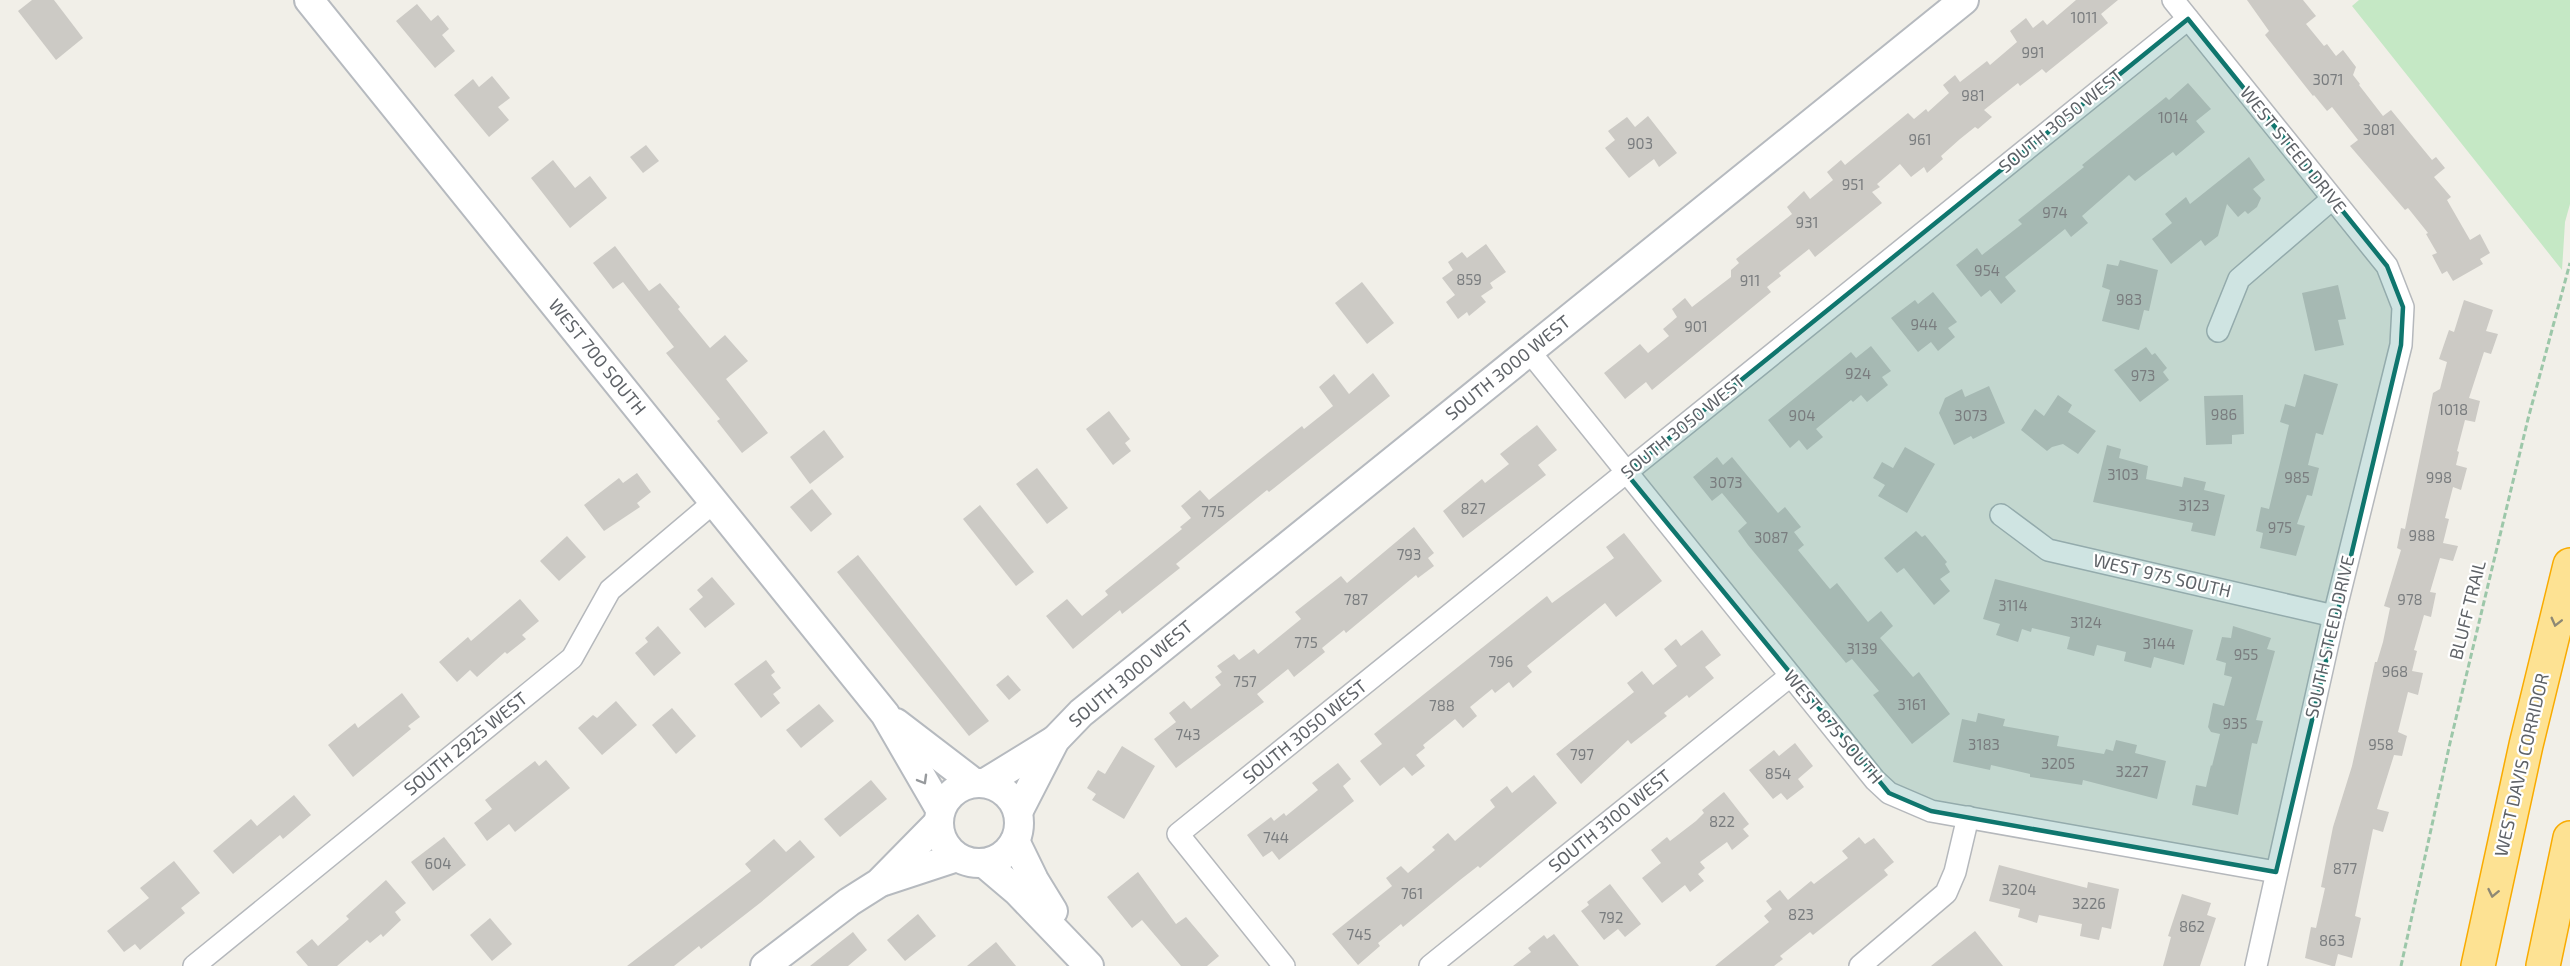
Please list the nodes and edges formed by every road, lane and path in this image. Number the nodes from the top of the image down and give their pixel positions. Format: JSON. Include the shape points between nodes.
{"nodes":[{"id":1,"x":309,"y":0,"type":"edge"},
{"id":2,"x":1964,"y":0,"type":"edge"},
{"id":3,"x":2173,"y":0,"type":"edge"},
{"id":4,"x":2188,"y":19,"type":"junction"},
{"id":5,"x":2332,"y":199,"type":"junction"},
{"id":6,"x":2570,"y":263,"type":"edge"},
{"id":7,"x":2403,"y":307,"type":"joint"},
{"id":8,"x":2218,"y":331,"type":"dead end"},
{"id":9,"x":1529,"y":351,"type":"junction"},
{"id":10,"x":1626,"y":473,"type":"junction"},
{"id":11,"x":714,"y":502,"type":"junction"},
{"id":12,"x":2001,"y":515,"type":"dead end"},
{"id":13,"x":2570,"y":565,"type":"edge"},
{"id":14,"x":2334,"y":616,"type":"junction"},
{"id":15,"x":1790,"y":676,"type":"junction"},
{"id":16,"x":885,"y":714,"type":"junction"},
{"id":17,"x":1055,"y":740,"type":"junction"},
{"id":18,"x":979,"y":782,"type":"junction"},
{"id":19,"x":1018,"y":812,"type":"junction"},
{"id":20,"x":939,"y":816,"type":"junction"},
{"id":21,"x":1968,"y":817,"type":"junction"},
{"id":22,"x":2570,"y":838,"type":"edge"},
{"id":23,"x":1015,"y":841,"type":"junction"},
{"id":24,"x":971,"y":860,"type":"junction"},
{"id":25,"x":2276,"y":872,"type":"junction"},
{"id":26,"x":879,"y":883,"type":"junction"},
{"id":27,"x":1083,"y":959,"type":"edge"},
{"id":28,"x":194,"y":966,"type":"edge"},
{"id":29,"x":765,"y":966,"type":"edge"},
{"id":30,"x":1284,"y":966,"type":"edge"},
{"id":31,"x":1430,"y":966,"type":"edge"},
{"id":32,"x":1860,"y":966,"type":"edge"},
{"id":33,"x":2256,"y":966,"type":"edge"},
{"id":34,"x":2401,"y":966,"type":"edge"},
{"id":35,"x":2478,"y":966,"type":"edge"},
{"id":36,"x":2543,"y":966,"type":"edge"}],
"edges":[{"from":1,"to":11,"type":"main road","name":"WEST 700 SOUTH"},
{"from":2,"to":9,"type":"main road","name":"SOUTH 3000 WEST"},
{"from":3,"to":4,"type":"street","name":"WEST STEED DRIVE"},
{"from":4,"to":5,"type":"street","name":"WEST STEED DRIVE"},
{"from":4,"to":10,"type":"street","name":"SOUTH 3050 WEST"},
{"from":5,"to":7,"type":"street","name":"WEST STEED DRIVE","via":[[2387,266]]},
{"from":5,"to":8,"type":"street","via":[[2239,279]]},
{"from":6,"to":34,"type":"path","name":"BLUFF TRAIL","via":[[2450,742]]},
{"from":7,"to":14,"type":"street","name":"SOUTH STEED DRIVE","via":[[2401,345]]},
{"from":9,"to":10,"type":"street","name":"WEST 875 SOUTH"},
{"from":9,"to":17,"type":"main road","name":"SOUTH 3000 WEST","via":[[1090,705]]},
{"from":10,"to":15,"type":"street","name":"WEST 875 SOUTH"},
{"from":10,"to":30,"type":"street","name":"SOUTH 3050 WEST","via":[[1178,834]]},
{"from":11,"to":16,"type":"main road","name":"WEST 700 SOUTH"},
{"from":11,"to":28,"type":"street","name":"SOUTH 2925 WEST","via":[[610,590],[572,658]]},
{"from":12,"to":14,"type":"street","name":"WEST 975 SOUTH","via":[[2048,550]]},
{"from":13,"to":35,"type":"highway","name":"WEST DAVIS CORRIDOR","one_way":true},
{"from":14,"to":25,"type":"street","name":"SOUTH STEED DRIVE"},
{"from":15,"to":21,"type":"street","name":"WEST 875 SOUTH","via":[[1889,793],[1931,811]]},
{"from":15,"to":31,"type":"street","name":"SOUTH 3100 WEST"},
{"from":16,"to":18,"type":"main road","name":"WEST 700 SOUTH"},
{"from":16,"to":20,"type":"main road","name":"WEST 700 SOUTH","one_way":true},
{"from":17,"to":18,"type":"main road","name":"SOUTH 3000 WEST"},
{"from":17,"to":19,"type":"main road","name":"SOUTH 3000 WEST"},
{"from":18,"to":19,"type":"main road","via":[[1006,793]]},
{"from":18,"to":20,"type":"main road","via":[[953,791]]},
{"from":19,"to":23,"type":"main road","via":[[1020,822]]},
{"from":20,"to":24,"type":"main road","via":[[944,843]]},
{"from":20,"to":26,"type":"main road"},
{"from":21,"to":25,"type":"street","name":"WEST 875 SOUTH"},
{"from":21,"to":32,"type":"street","via":[[1946,893]]},
{"from":22,"to":36,"type":"highway"},
{"from":23,"to":24,"type":"main road","via":[[997,859]]},
{"from":23,"to":27,"type":"main road","via":[[1034,880]]},
{"from":24,"to":26,"type":"main road"},
{"from":24,"to":27,"type":"main road","via":[[1017,891]]},
{"from":25,"to":33,"type":"street","name":"SOUTH STEED DRIVE"},
{"from":26,"to":29,"type":"main road"}]}
